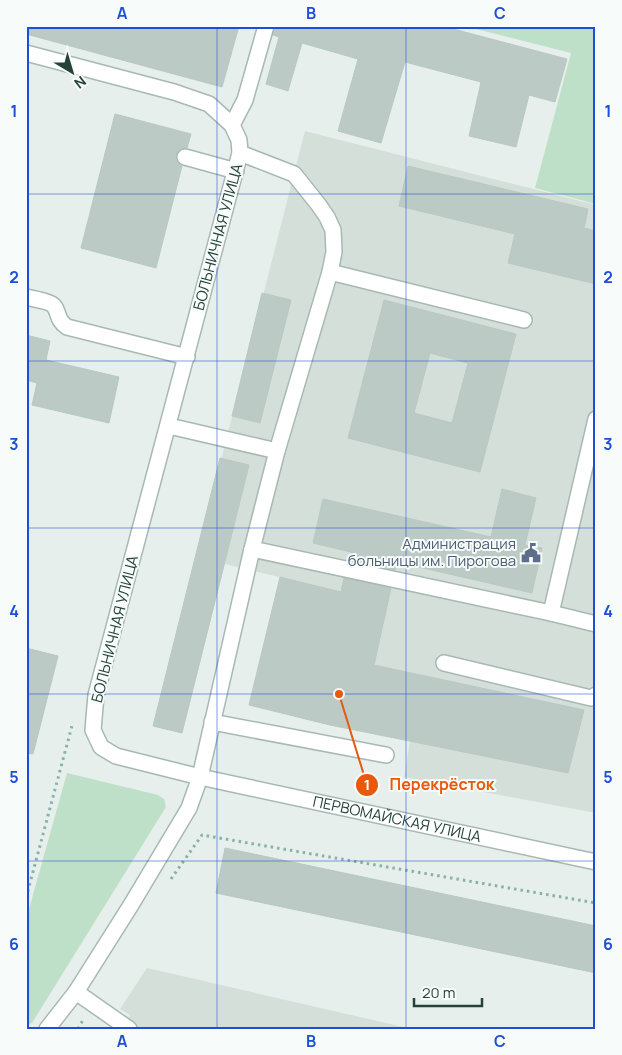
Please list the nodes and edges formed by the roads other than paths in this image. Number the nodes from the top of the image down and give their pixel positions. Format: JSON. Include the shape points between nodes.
{"nodes":[{"id":1,"x":266,"y":26,"type":"edge"},
{"id":2,"x":26,"y":53,"type":"edge"},
{"id":3,"x":232,"y":125,"type":"junction"},
{"id":4,"x":240,"y":153,"type":"junction"},
{"id":5,"x":185,"y":157,"type":"dead end"},
{"id":6,"x":236,"y":171,"type":"junction"},
{"id":7,"x":330,"y":272,"type":"junction"},
{"id":8,"x":26,"y":297,"type":"edge"},
{"id":9,"x":524,"y":320,"type":"dead end"},
{"id":10,"x":187,"y":357,"type":"junction"},
{"id":11,"x":596,"y":419,"type":"edge"},
{"id":12,"x":168,"y":426,"type":"junction"},
{"id":13,"x":276,"y":451,"type":"junction"},
{"id":14,"x":252,"y":550,"type":"junction"},
{"id":15,"x":551,"y":613,"type":"junction"},
{"id":16,"x":596,"y":624,"type":"edge"},
{"id":17,"x":444,"y":663,"type":"dead end"},
{"id":18,"x":596,"y":695,"type":"edge"},
{"id":19,"x":212,"y":722,"type":"junction"},
{"id":20,"x":386,"y":755,"type":"dead end"},
{"id":21,"x":200,"y":777,"type":"junction"},
{"id":22,"x":596,"y":862,"type":"edge"},
{"id":23,"x":76,"y":992,"type":"junction"},
{"id":24,"x":47,"y":1029,"type":"edge"},
{"id":25,"x":129,"y":1029,"type":"edge"}],
"edges":[{"from":1,"to":3,"type":"street","via":[[245,100]]},
{"from":2,"to":3,"type":"street","via":[[209,104]]},
{"from":3,"to":4,"type":"street","name":"БОЛЬНИЧНАЯ УЛИЦА","via":[[239,140]]},
{"from":4,"to":6,"type":"street","name":"БОЛЬНИЧНАЯ УЛИЦА"},
{"from":4,"to":7,"type":"street","via":[[294,174],[318,204],[333,230],[334,252]]},
{"from":5,"to":6,"type":"street"},
{"from":6,"to":10,"type":"street","name":"БОЛЬНИЧНАЯ УЛИЦА"},
{"from":7,"to":9,"type":"street"},
{"from":7,"to":13,"type":"street"},
{"from":8,"to":10,"type":"street","via":[[49,303],[66,327]]},
{"from":10,"to":12,"type":"street","name":"БОЛЬНИЧНАЯ УЛИЦА"},
{"from":11,"to":15,"type":"street"},
{"from":12,"to":13,"type":"street"},
{"from":12,"to":21,"type":"street","name":"БОЛЬНИЧНАЯ УЛИЦА","via":[[96,695],[93,730],[101,747],[116,756]]},
{"from":13,"to":14,"type":"street"},
{"from":14,"to":15,"type":"street"},
{"from":14,"to":19,"type":"street"},
{"from":15,"to":16,"type":"street"},
{"from":17,"to":18,"type":"street","via":[[591,698]]},
{"from":19,"to":20,"type":"street"},
{"from":19,"to":21,"type":"street"},
{"from":21,"to":22,"type":"street","name":"ПЕРВОМАЙСКАЯ УЛИЦА"},
{"from":21,"to":23,"type":"street","via":[[189,808]]},
{"from":23,"to":24,"type":"street"},
{"from":23,"to":25,"type":"street"}]}
